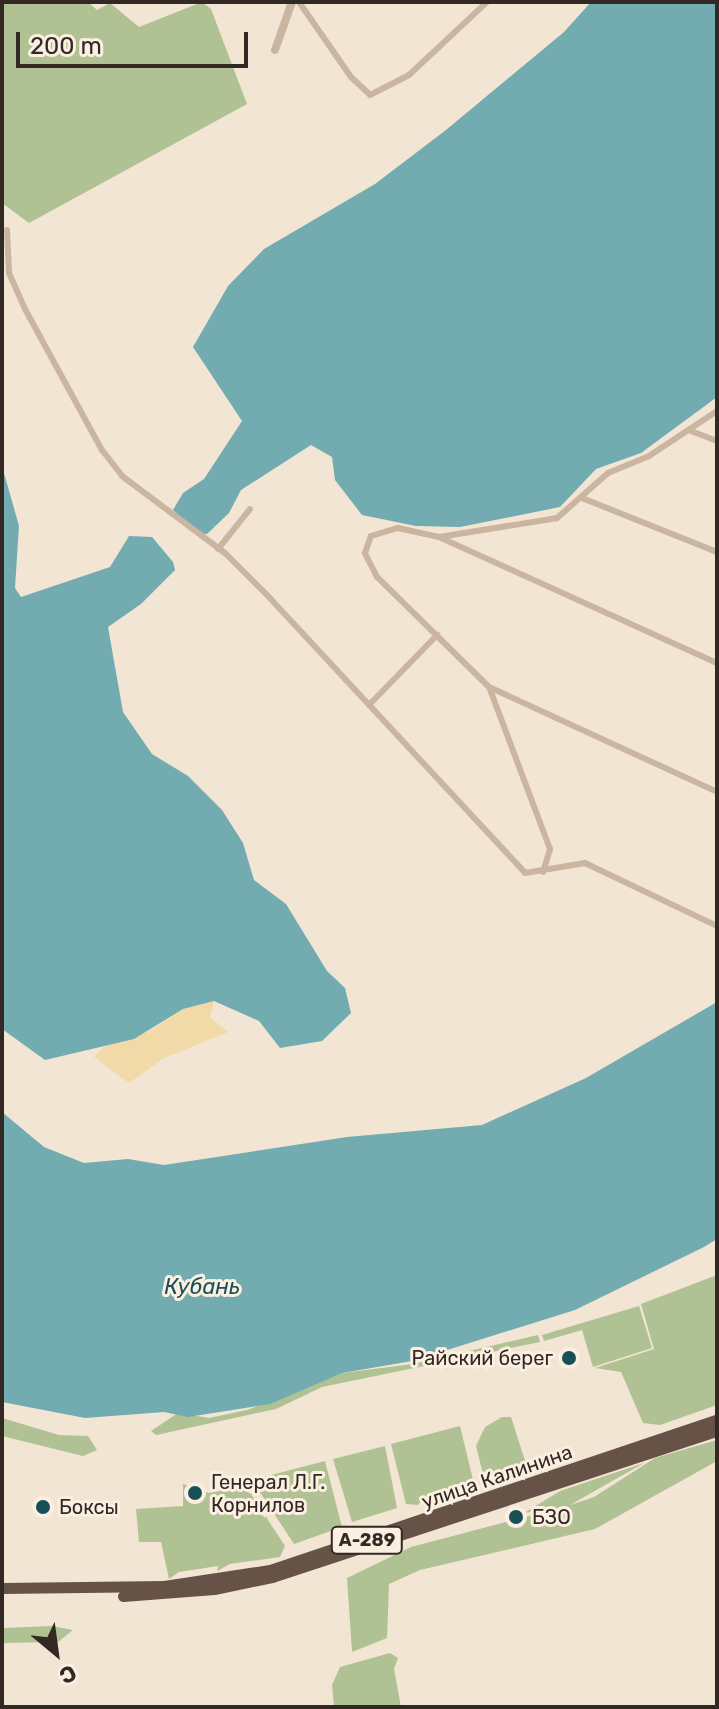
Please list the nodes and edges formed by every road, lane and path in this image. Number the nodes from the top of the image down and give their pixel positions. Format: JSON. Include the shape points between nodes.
{"nodes":[{"id":1,"x":292,"y":2,"type":"edge"},
{"id":2,"x":299,"y":2,"type":"edge"},
{"id":3,"x":487,"y":2,"type":"edge"},
{"id":4,"x":275,"y":50,"type":"dead end"},
{"id":5,"x":7,"y":230,"type":"dead end"},
{"id":6,"x":717,"y":411,"type":"edge"},
{"id":7,"x":691,"y":431,"type":"junction"},
{"id":8,"x":717,"y":441,"type":"edge"},
{"id":9,"x":582,"y":498,"type":"junction"},
{"id":10,"x":250,"y":509,"type":"dead end"},
{"id":11,"x":439,"y":537,"type":"junction"},
{"id":12,"x":218,"y":549,"type":"junction"},
{"id":13,"x":717,"y":552,"type":"edge"},
{"id":14,"x":437,"y":635,"type":"junction"},
{"id":15,"x":717,"y":663,"type":"edge"},
{"id":16,"x":489,"y":687,"type":"junction"},
{"id":17,"x":369,"y":705,"type":"junction"},
{"id":18,"x":717,"y":792,"type":"edge"},
{"id":19,"x":543,"y":872,"type":"junction"},
{"id":20,"x":717,"y":926,"type":"edge"},
{"id":21,"x":717,"y":1420,"type":"edge"},
{"id":22,"x":717,"y":1431,"type":"edge"},
{"id":23,"x":2,"y":1588,"type":"edge"},
{"id":24,"x":2,"y":1595,"type":"edge"}],
"edges":[{"from":1,"to":4,"type":"street"},
{"from":2,"to":3,"type":"street","via":[[351,77],[370,95],[409,75]]},
{"from":5,"to":12,"type":"street","via":[[9,273],[102,450],[126,480]]},
{"from":6,"to":7,"type":"street"},
{"from":7,"to":8,"type":"street"},
{"from":7,"to":9,"type":"street","via":[[608,473]]},
{"from":9,"to":11,"type":"street","via":[[557,518]]},
{"from":9,"to":13,"type":"street"},
{"from":10,"to":12,"type":"street"},
{"from":11,"to":14,"type":"street","via":[[384,529],[371,536],[365,553],[377,577]]},
{"from":11,"to":15,"type":"street"},
{"from":12,"to":17,"type":"street"},
{"from":14,"to":16,"type":"street"},
{"from":14,"to":17,"type":"street"},
{"from":16,"to":18,"type":"street"},
{"from":16,"to":19,"type":"street","via":[[550,849]]},
{"from":17,"to":19,"type":"street","via":[[525,873]]},
{"from":19,"to":20,"type":"street","via":[[585,863]]},
{"from":21,"to":23,"type":"highway","name":"улица Калинина","number":"А-289","via":[[270,1570],[164,1586]]},
{"from":22,"to":24,"type":"highway","name":"улица Калинина","number":"А-289","via":[[272,1577],[165,1594]]}]}
